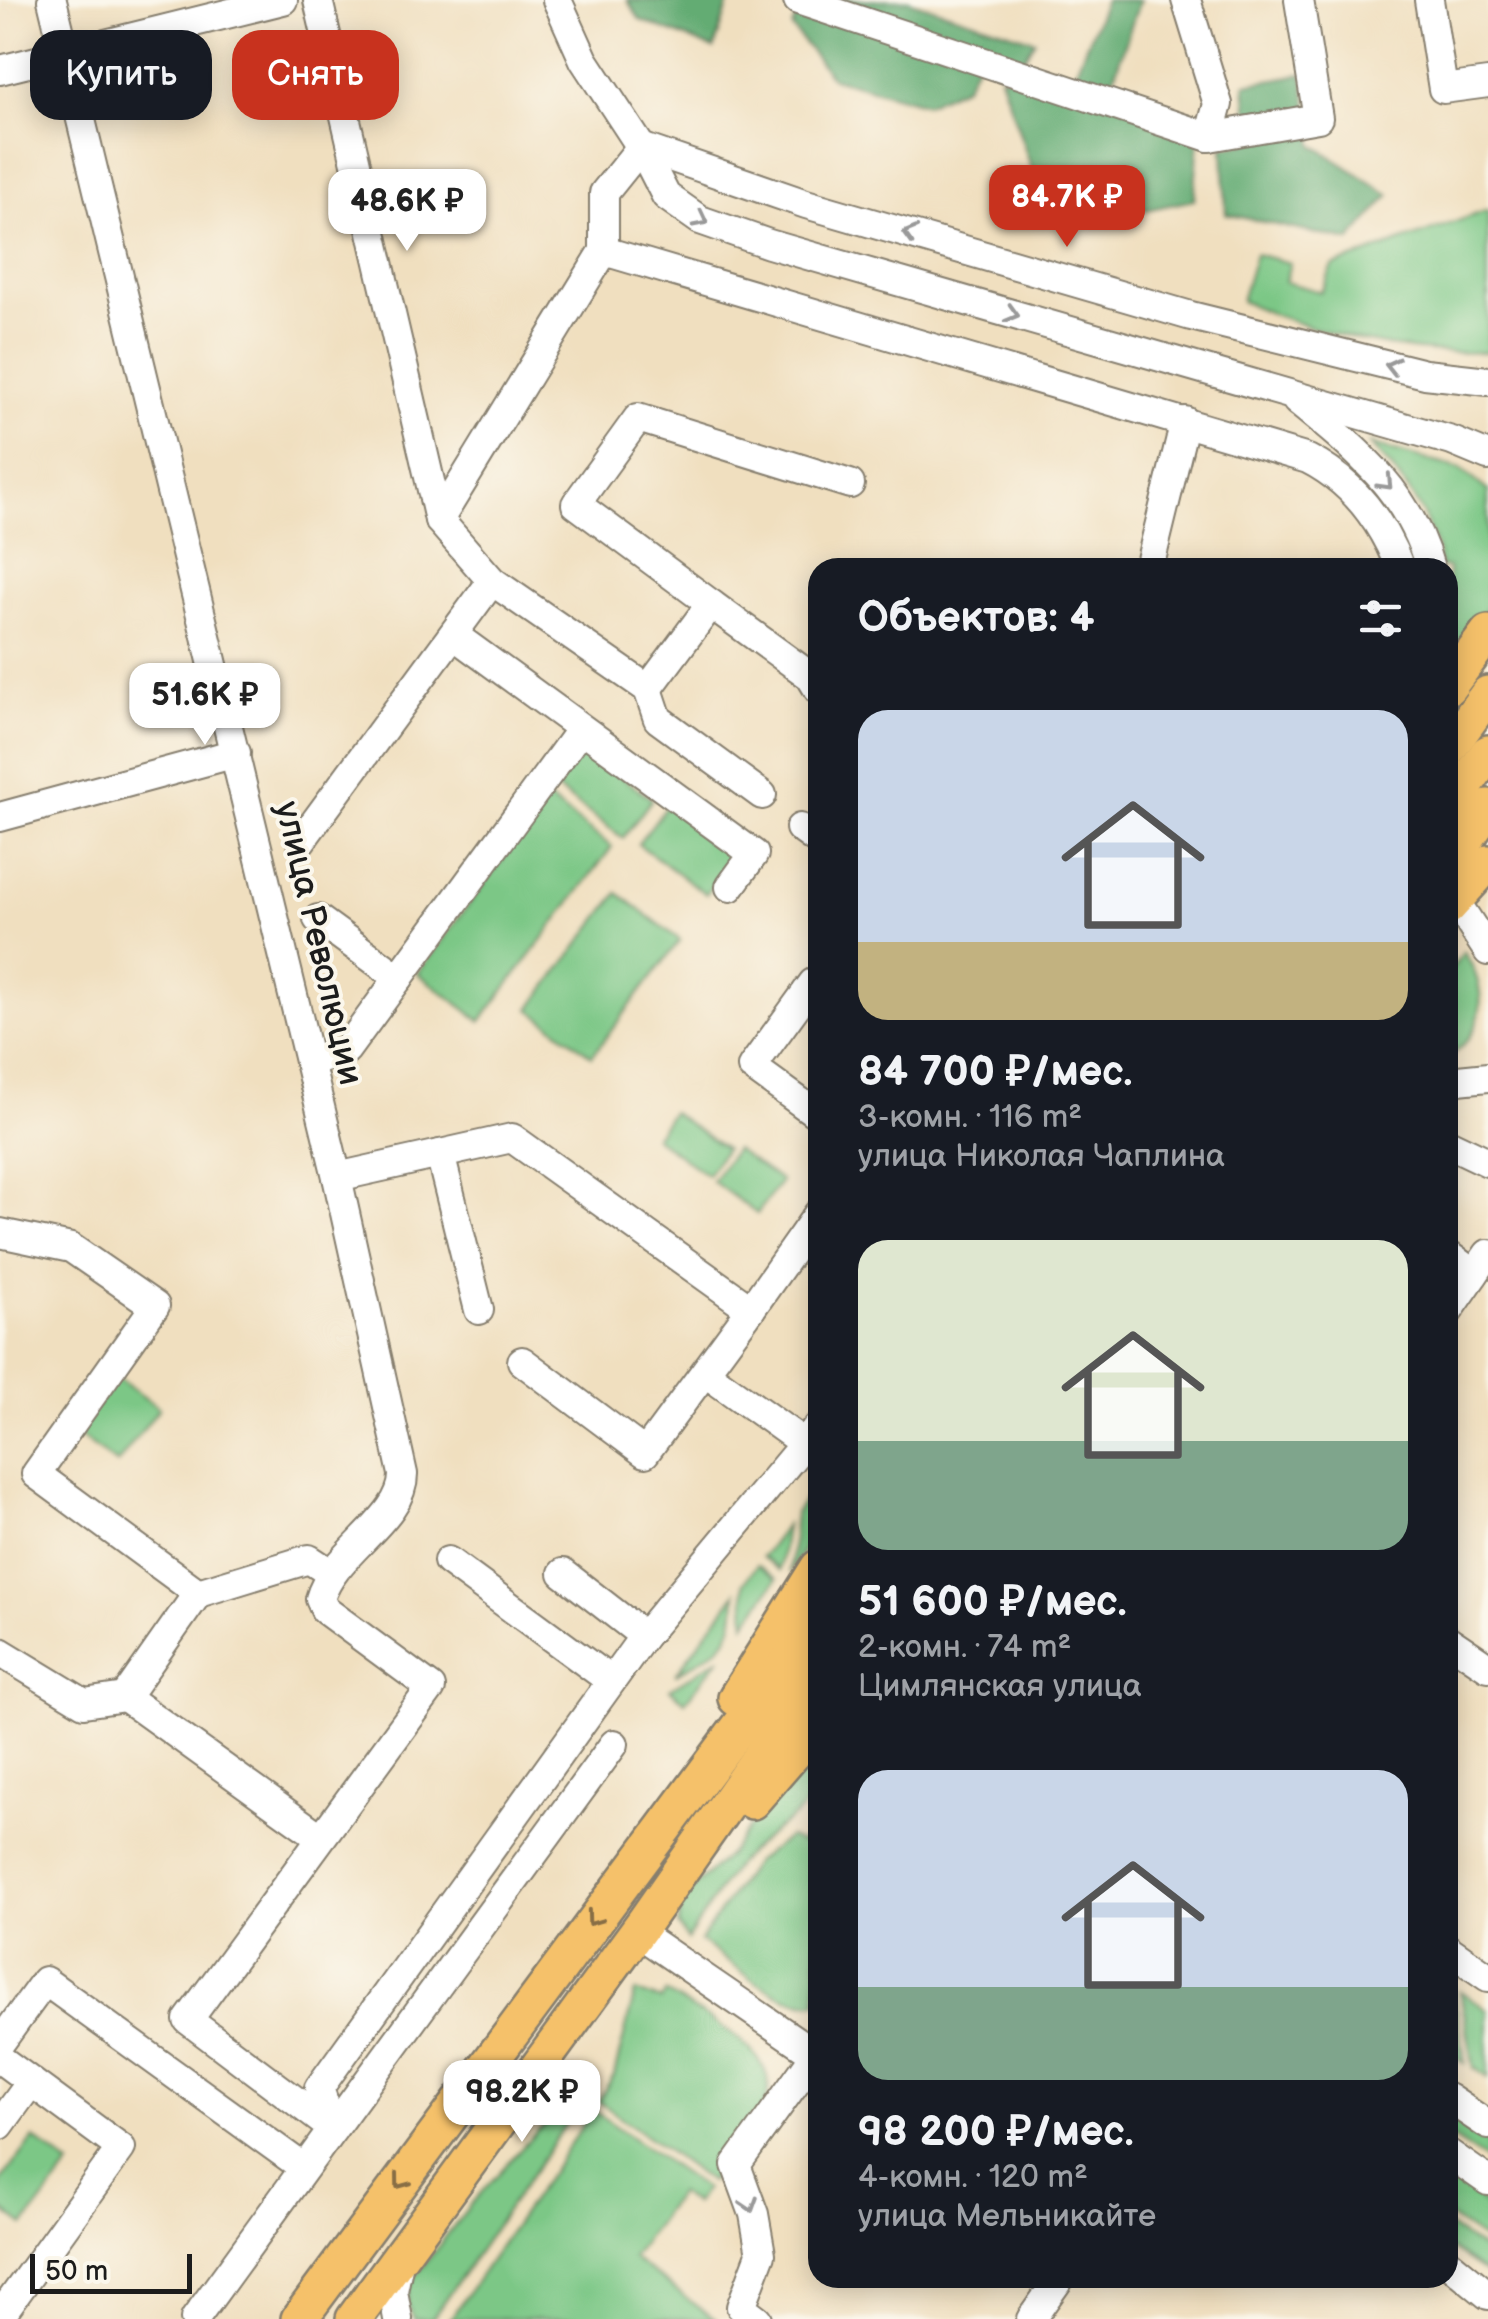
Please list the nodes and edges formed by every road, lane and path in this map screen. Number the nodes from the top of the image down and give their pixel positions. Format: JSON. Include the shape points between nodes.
{"nodes":[{"id":1,"x":52,"y":0,"type":"edge"},
{"id":2,"x":283,"y":0,"type":"edge"},
{"id":3,"x":318,"y":0,"type":"edge"},
{"id":4,"x":556,"y":0,"type":"edge"},
{"id":5,"x":798,"y":0,"type":"edge"},
{"id":6,"x":1186,"y":0,"type":"edge"},
{"id":7,"x":1299,"y":0,"type":"edge"},
{"id":8,"x":1429,"y":0,"type":"edge"},
{"id":9,"x":59,"y":30,"type":"edge"},
{"id":10,"x":164,"y":30,"type":"edge"},
{"id":11,"x":30,"y":63,"type":"edge"},
{"id":12,"x":0,"y":70,"type":"edge"},
{"id":13,"x":1488,"y":83,"type":"edge"},
{"id":14,"x":81,"y":120,"type":"edge"},
{"id":15,"x":1208,"y":138,"type":"junction"},
{"id":16,"x":641,"y":147,"type":"junction"},
{"id":17,"x":604,"y":252,"type":"junction"},
{"id":18,"x":1488,"y":381,"type":"edge"},
{"id":19,"x":1288,"y":394,"type":"junction"},
{"id":20,"x":1185,"y":421,"type":"junction"},
{"id":21,"x":1488,"y":456,"type":"edge"},
{"id":22,"x":850,"y":484,"type":"dead end"},
{"id":23,"x":439,"y":520,"type":"junction"},
{"id":24,"x":1151,"y":558,"type":"edge"},
{"id":25,"x":1396,"y":558,"type":"edge"},
{"id":26,"x":1428,"y":558,"type":"edge"},
{"id":27,"x":492,"y":581,"type":"junction"},
{"id":28,"x":711,"y":604,"type":"junction"},
{"id":29,"x":1488,"y":633,"type":"edge"},
{"id":30,"x":455,"y":636,"type":"junction"},
{"id":31,"x":1458,"y":674,"type":"edge"},
{"id":32,"x":808,"y":675,"type":"edge"},
{"id":33,"x":648,"y":689,"type":"junction"},
{"id":34,"x":1488,"y":694,"type":"edge"},
{"id":35,"x":581,"y":728,"type":"junction"},
{"id":36,"x":1458,"y":735,"type":"edge"},
{"id":37,"x":236,"y":752,"type":"junction"},
{"id":38,"x":1488,"y":753,"type":"edge"},
{"id":39,"x":762,"y":795,"type":"dead end"},
{"id":40,"x":1458,"y":795,"type":"edge"},
{"id":41,"x":1488,"y":807,"type":"edge"},
{"id":42,"x":0,"y":817,"type":"edge"},
{"id":43,"x":301,"y":841,"type":"dead end"},
{"id":44,"x":1488,"y":863,"type":"edge"},
{"id":45,"x":1458,"y":873,"type":"edge"},
{"id":46,"x":1458,"y":884,"type":"edge"},
{"id":47,"x":730,"y":887,"type":"dead end"},
{"id":48,"x":1458,"y":903,"type":"edge"},
{"id":49,"x":318,"y":918,"type":"dead end"},
{"id":50,"x":1488,"y":951,"type":"edge"},
{"id":51,"x":399,"y":978,"type":"junction"},
{"id":52,"x":808,"y":990,"type":"edge"},
{"id":53,"x":309,"y":1062,"type":"junction"},
{"id":54,"x":808,"y":1108,"type":"edge"},
{"id":55,"x":1458,"y":1147,"type":"edge"},
{"id":56,"x":440,"y":1154,"type":"junction"},
{"id":57,"x":1488,"y":1162,"type":"edge"},
{"id":58,"x":337,"y":1177,"type":"junction"},
{"id":59,"x":808,"y":1228,"type":"edge"},
{"id":60,"x":0,"y":1233,"type":"edge"},
{"id":61,"x":1481,"y":1264,"type":"edge"},
{"id":62,"x":1458,"y":1297,"type":"edge"},
{"id":63,"x":752,"y":1309,"type":"junction"},
{"id":64,"x":479,"y":1310,"type":"dead end"},
{"id":65,"x":522,"y":1360,"type":"dead end"},
{"id":66,"x":706,"y":1374,"type":"junction"},
{"id":67,"x":808,"y":1433,"type":"edge"},
{"id":68,"x":808,"y":1439,"type":"edge"},
{"id":69,"x":448,"y":1561,"type":"dead end"},
{"id":70,"x":320,"y":1567,"type":"junction"},
{"id":71,"x":562,"y":1573,"type":"dead end"},
{"id":72,"x":808,"y":1584,"type":"edge"},
{"id":73,"x":198,"y":1593,"type":"junction"},
{"id":74,"x":808,"y":1634,"type":"edge"},
{"id":75,"x":644,"y":1636,"type":"junction"},
{"id":76,"x":1458,"y":1647,"type":"edge"},
{"id":77,"x":0,"y":1652,"type":"edge"},
{"id":78,"x":1488,"y":1667,"type":"edge"},
{"id":79,"x":611,"y":1682,"type":"junction"},
{"id":80,"x":808,"y":1688,"type":"edge"},
{"id":81,"x":124,"y":1697,"type":"junction"},
{"id":82,"x":808,"y":1736,"type":"edge"},
{"id":83,"x":614,"y":1744,"type":"dead end"},
{"id":84,"x":320,"y":1837,"type":"junction"},
{"id":85,"x":650,"y":1840,"type":"junction"},
{"id":86,"x":641,"y":1926,"type":"junction"},
{"id":87,"x":1458,"y":1957,"type":"edge"},
{"id":88,"x":1488,"y":1977,"type":"edge"},
{"id":89,"x":0,"y":2043,"type":"edge"},
{"id":90,"x":808,"y":2047,"type":"edge"},
{"id":91,"x":0,"y":2058,"type":"edge"},
{"id":92,"x":808,"y":2064,"type":"edge"},
{"id":93,"x":31,"y":2082,"type":"junction"},
{"id":94,"x":1458,"y":2105,"type":"edge"},
{"id":95,"x":0,"y":2125,"type":"edge"},
{"id":96,"x":1488,"y":2125,"type":"edge"},
{"id":97,"x":332,"y":2129,"type":"junction"},
{"id":98,"x":1458,"y":2160,"type":"edge"},
{"id":99,"x":304,"y":2168,"type":"junction"},
{"id":100,"x":1488,"y":2181,"type":"edge"},
{"id":101,"x":401,"y":2255,"type":"junction"},
{"id":102,"x":1458,"y":2270,"type":"edge"},
{"id":103,"x":1053,"y":2288,"type":"edge"},
{"id":104,"x":1488,"y":2295,"type":"edge"},
{"id":105,"x":0,"y":2316,"type":"edge"},
{"id":106,"x":195,"y":2319,"type":"edge"},
{"id":107,"x":298,"y":2319,"type":"edge"},
{"id":108,"x":354,"y":2319,"type":"edge"},
{"id":109,"x":398,"y":2319,"type":"edge"},
{"id":110,"x":757,"y":2319,"type":"edge"},
{"id":111,"x":1031,"y":2319,"type":"edge"}],
"edges":[{"from":1,"to":9,"type":"street","name":"улица Революции"},
{"from":2,"to":10,"type":"street"},
{"from":3,"to":23,"type":"street"},
{"from":4,"to":16,"type":"street","via":[[584,60]]},
{"from":5,"to":15,"type":"street"},
{"from":6,"to":15,"type":"street","via":[[1218,104]]},
{"from":7,"to":15,"type":"street","via":[[1318,118]]},
{"from":8,"to":13,"type":"street","via":[[1442,88]]},
{"from":11,"to":12,"type":"street"},
{"from":14,"to":37,"type":"street","name":"улица Революции"},
{"from":16,"to":17,"type":"street","via":[[604,193]]},
{"from":18,"to":16,"type":"street","one_way":true,"via":[[1425,374],[1191,316],[806,204]]},
{"from":16,"to":19,"type":"street","one_way":true,"via":[[666,196],[718,228]]},
{"from":17,"to":20,"type":"street"},
{"from":17,"to":23,"type":"street"},
{"from":19,"to":21,"type":"street"},
{"from":19,"to":26,"type":"street","one_way":true,"via":[[1396,492],[1420,528]]},
{"from":20,"to":24,"type":"street"},
{"from":20,"to":25,"type":"street","via":[[1331,471],[1371,512]]},
{"from":22,"to":28,"type":"street","via":[[638,418],[576,504]]},
{"from":23,"to":27,"type":"street"},
{"from":27,"to":30,"type":"street"},
{"from":27,"to":33,"type":"street"},
{"from":28,"to":32,"type":"street"},
{"from":28,"to":33,"type":"street"},
{"from":29,"to":31,"type":"main road"},
{"from":30,"to":35,"type":"street"},
{"from":30,"to":43,"type":"street"},
{"from":33,"to":39,"type":"street","via":[[658,719]]},
{"from":34,"to":36,"type":"main road"},
{"from":35,"to":47,"type":"street","via":[[754,854]]},
{"from":35,"to":51,"type":"street"},
{"from":37,"to":42,"type":"street"},
{"from":37,"to":53,"type":"street","name":"улица Революции"},
{"from":38,"to":40,"type":"main road"},
{"from":41,"to":45,"type":"main road"},
{"from":44,"to":46,"type":"main road"},
{"from":48,"to":50,"type":"street"},
{"from":49,"to":51,"type":"street"},
{"from":51,"to":53,"type":"street","via":[[346,1050]]},
{"from":52,"to":54,"type":"street","via":[[752,1067]]},
{"from":53,"to":58,"type":"street","name":"улица Революции"},
{"from":55,"to":57,"type":"street"},
{"from":56,"to":58,"type":"street"},
{"from":56,"to":63,"type":"street","via":[[512,1138]]},
{"from":56,"to":64,"type":"street"},
{"from":58,"to":70,"type":"street","name":"улица Революции","via":[[403,1474],[401,1498],[356,1544]]},
{"from":59,"to":63,"type":"street"},
{"from":60,"to":73,"type":"street","via":[[72,1248],[155,1306],[36,1474]]},
{"from":61,"to":62,"type":"street"},
{"from":63,"to":66,"type":"street"},
{"from":65,"to":66,"type":"street","via":[[645,1452]]},
{"from":66,"to":67,"type":"street"},
{"from":68,"to":75,"type":"street"},
{"from":69,"to":79,"type":"street"},
{"from":70,"to":73,"type":"street"},
{"from":70,"to":84,"type":"street","via":[[325,1610],[431,1688]]},
{"from":71,"to":75,"type":"street"},
{"from":72,"to":85,"type":"main road"},
{"from":73,"to":81,"type":"street"},
{"from":74,"to":85,"type":"main road"},
{"from":75,"to":79,"type":"street"},
{"from":76,"to":78,"type":"street"},
{"from":77,"to":81,"type":"street","via":[[84,1703]]},
{"from":79,"to":97,"type":"street","via":[[319,2088]]},
{"from":80,"to":86,"type":"main road"},
{"from":81,"to":84,"type":"street"},
{"from":82,"to":86,"type":"main road"},
{"from":83,"to":97,"type":"street"},
{"from":84,"to":97,"type":"street","via":[[188,2020]]},
{"from":85,"to":107,"type":"main road","one_way":true},
{"from":86,"to":90,"type":"street"},
{"from":86,"to":101,"type":"main road"},
{"from":87,"to":88,"type":"street"},
{"from":89,"to":99,"type":"street","via":[[45,1981]]},
{"from":91,"to":93,"type":"street"},
{"from":92,"to":110,"type":"street","one_way":true,"via":[[736,2165],[761,2254],[741,2306]]},
{"from":93,"to":95,"type":"street"},
{"from":93,"to":105,"type":"street","via":[[121,2148]]},
{"from":94,"to":96,"type":"street"},
{"from":97,"to":99,"type":"street"},
{"from":98,"to":100,"type":"street"},
{"from":99,"to":106,"type":"street"},
{"from":101,"to":108,"type":"main road"},
{"from":101,"to":109,"type":"street","via":[[392,2291]]},
{"from":102,"to":104,"type":"street"},
{"from":103,"to":111,"type":"street"}]}
